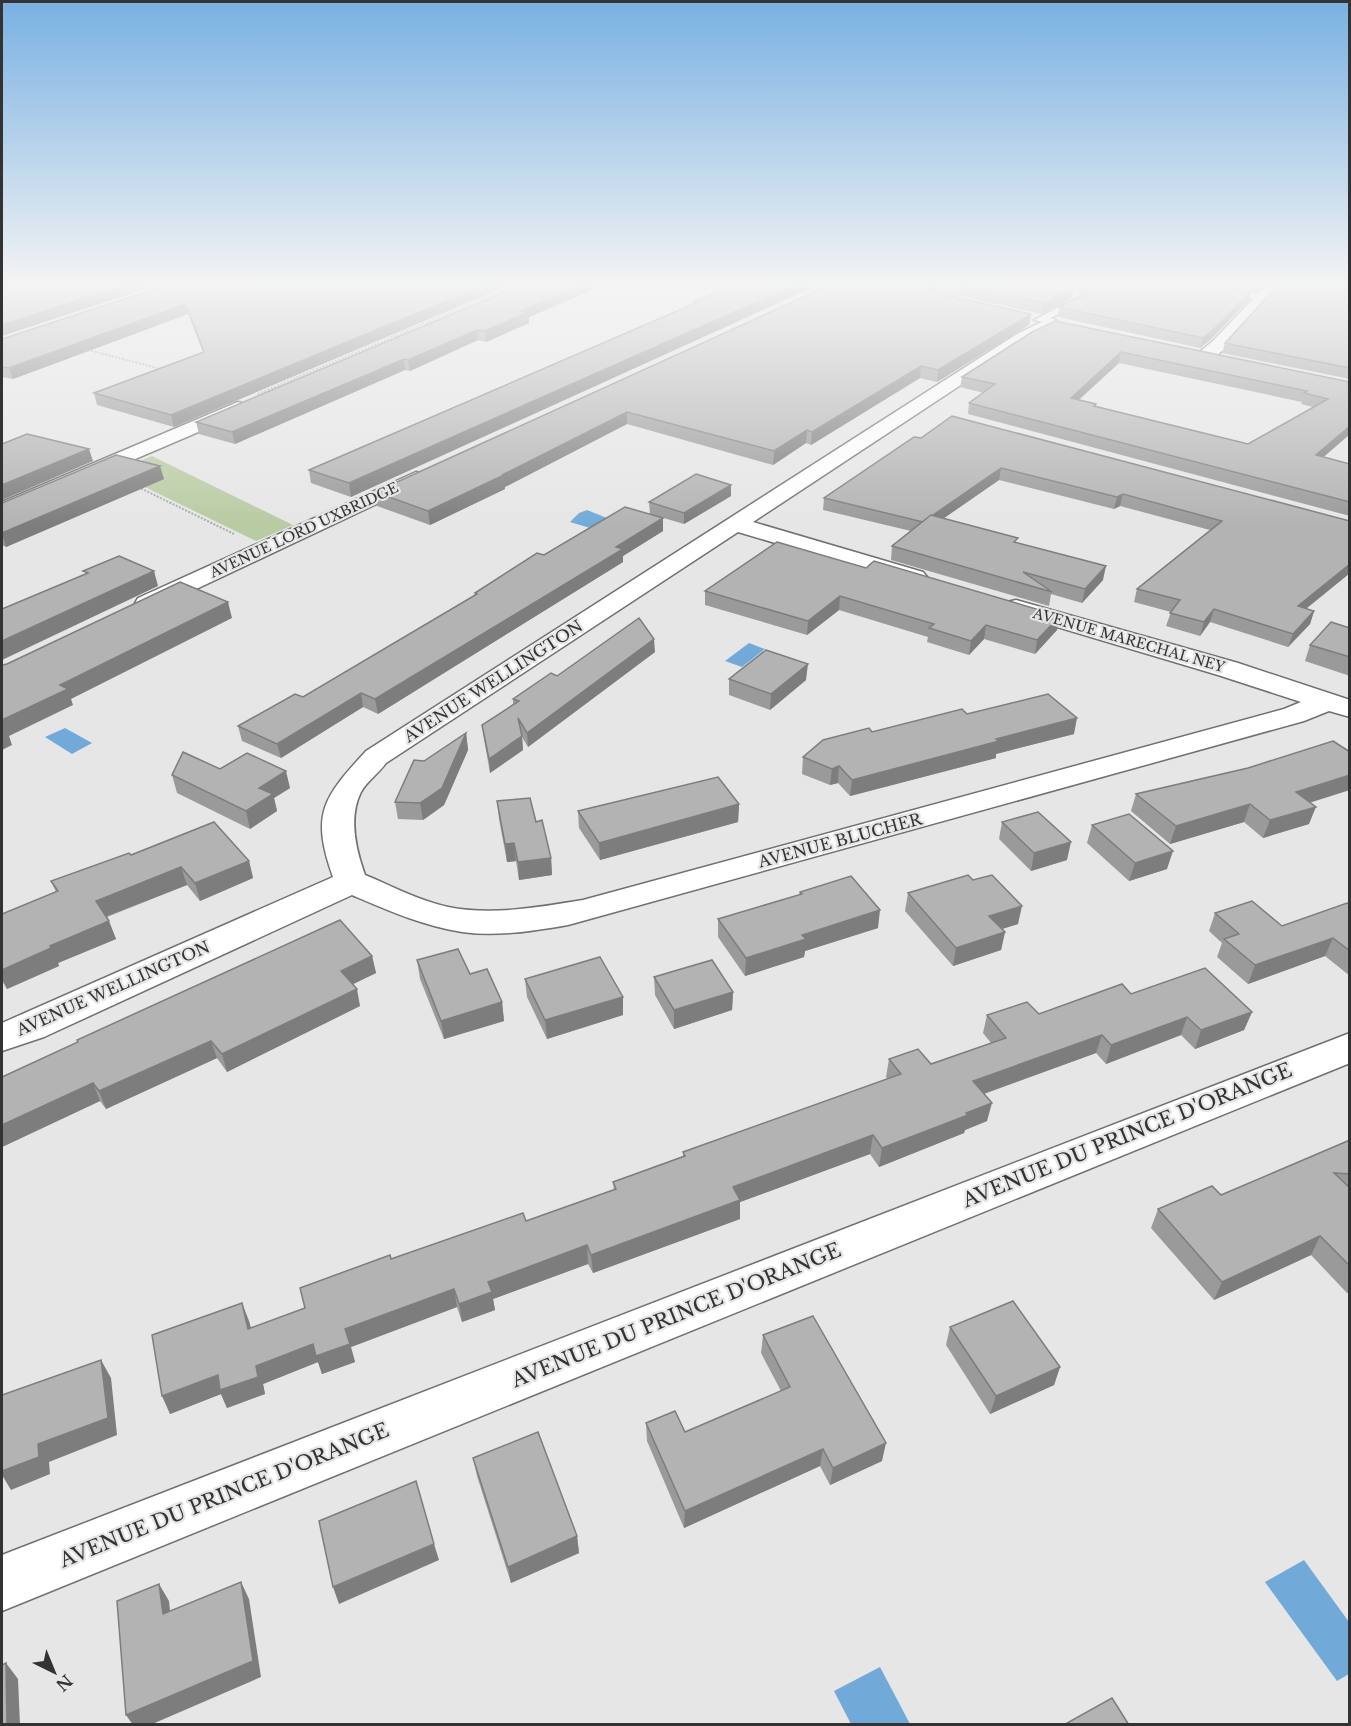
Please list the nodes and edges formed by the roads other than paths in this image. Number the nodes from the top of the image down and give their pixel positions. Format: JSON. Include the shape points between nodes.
{"nodes":[{"id":1,"x":985,"y":366,"type":"edge"},
{"id":2,"x":263,"y":395,"type":"edge"},
{"id":3,"x":435,"y":469,"type":"edge"},
{"id":4,"x":2,"y":510,"type":"edge"},
{"id":5,"x":735,"y":524,"type":"junction"},
{"id":6,"x":936,"y":583,"type":"edge"},
{"id":7,"x":991,"y":600,"type":"edge"},
{"id":8,"x":127,"y":612,"type":"edge"},
{"id":9,"x":1338,"y":706,"type":"edge"},
{"id":10,"x":351,"y":882,"type":"junction"},
{"id":11,"x":2,"y":1037,"type":"edge"},
{"id":12,"x":1350,"y":1047,"type":"edge"},
{"id":13,"x":2,"y":1583,"type":"edge"}],
"edges":[{"from":1,"to":5,"type":"street","name":"AVENUE WELLINGTON","via":[[925,411]]},
{"from":2,"to":4,"type":"street"},
{"from":3,"to":8,"type":"street","name":"AVENUE LORD UXBRIDGE"},
{"from":5,"to":6,"type":"street"},
{"from":5,"to":10,"type":"street","name":"AVENUE WELLINGTON","via":[[376,757],[346,792],[337,822],[342,859]]},
{"from":7,"to":9,"type":"street","name":"AVENUE MARECHAL NEY","via":[[1228,669]]},
{"from":9,"to":10,"type":"street","name":"AVENUE BLUCHER","via":[[583,911],[521,922],[464,921],[421,910]]},
{"from":10,"to":11,"type":"street","name":"AVENUE WELLINGTON","via":[[32,1027]]},
{"from":12,"to":13,"type":"street","name":"AVENUE DU PRINCE D'ORANGE"}]}
